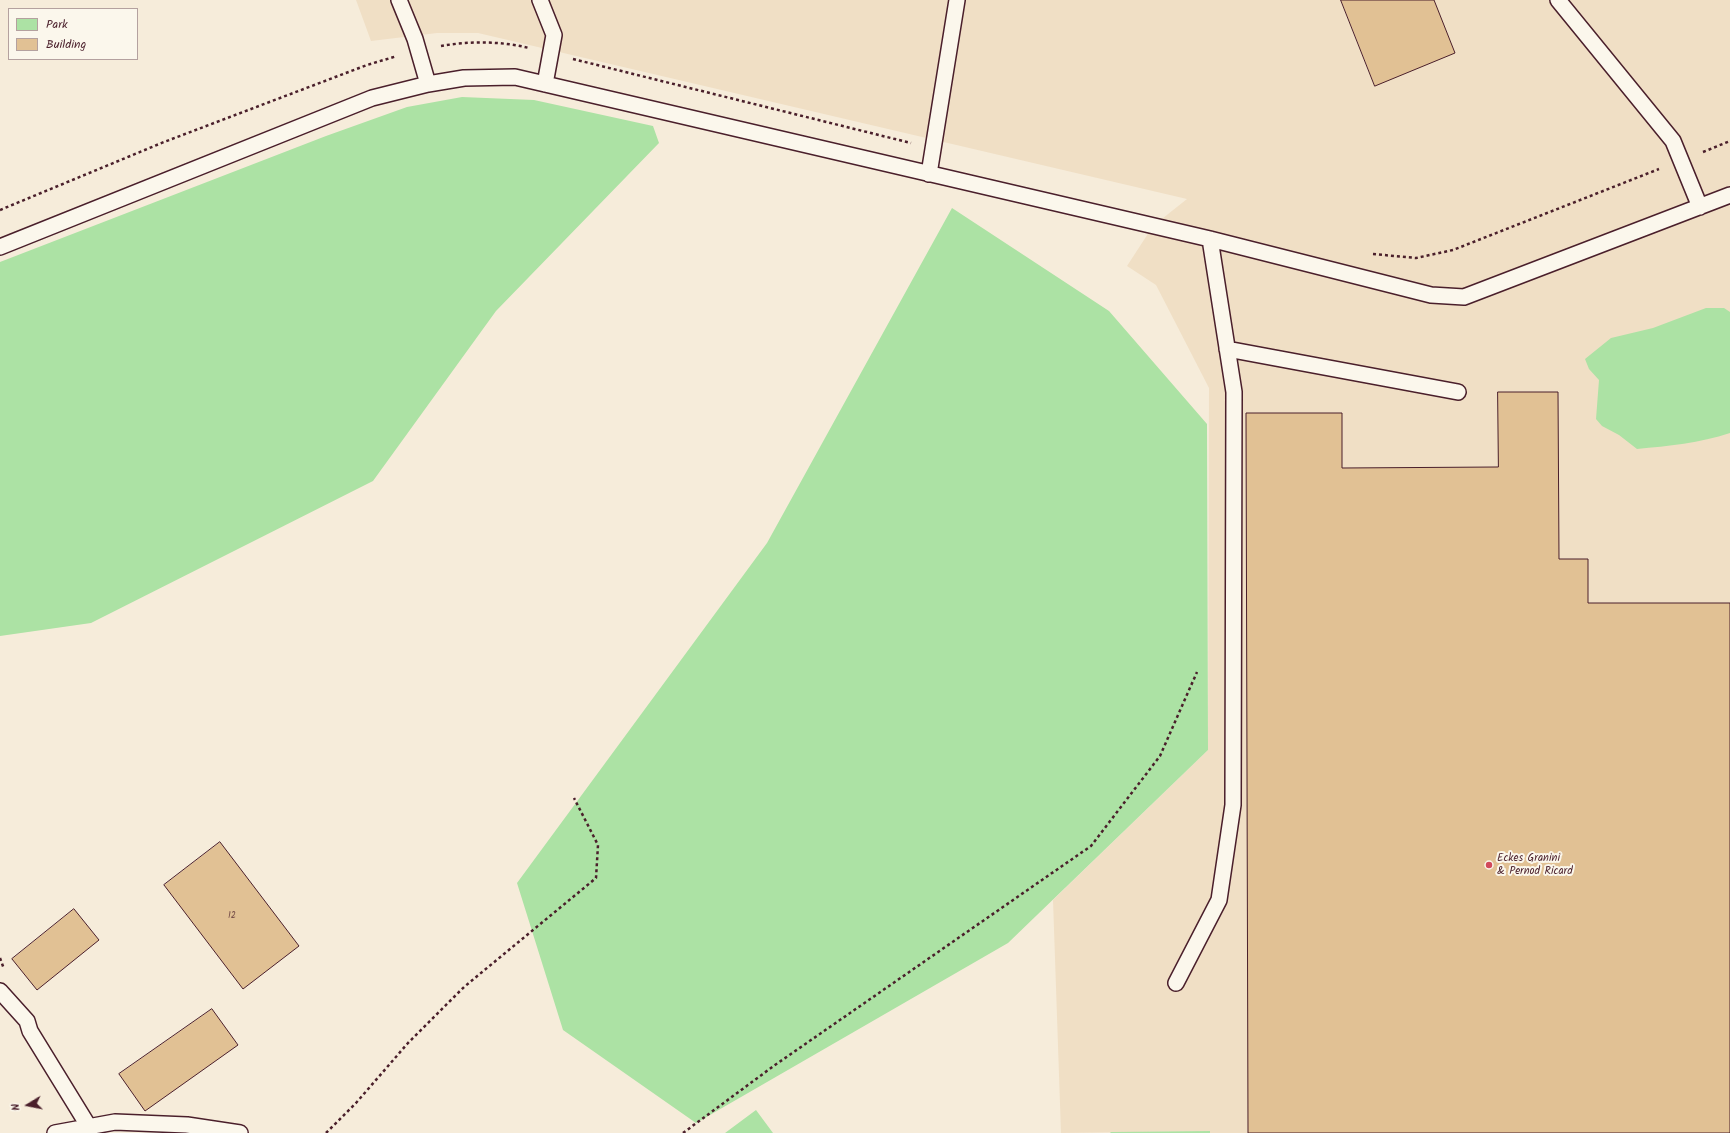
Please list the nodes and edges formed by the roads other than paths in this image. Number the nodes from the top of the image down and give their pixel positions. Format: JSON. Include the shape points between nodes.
{"nodes":[{"id":1,"x":399,"y":0,"type":"edge"},
{"id":2,"x":540,"y":0,"type":"edge"},
{"id":3,"x":957,"y":0,"type":"edge"},
{"id":4,"x":1558,"y":0,"type":"edge"},
{"id":5,"x":428,"y":84,"type":"junction"},
{"id":6,"x":545,"y":84,"type":"junction"},
{"id":7,"x":929,"y":174,"type":"junction"},
{"id":8,"x":1730,"y":195,"type":"edge"},
{"id":9,"x":1700,"y":207,"type":"junction"},
{"id":10,"x":1210,"y":239,"type":"junction"},
{"id":11,"x":0,"y":247,"type":"edge"},
{"id":12,"x":1227,"y":348,"type":"junction"},
{"id":13,"x":1458,"y":392,"type":"dead end"},
{"id":14,"x":1176,"y":983,"type":"dead end"},
{"id":15,"x":0,"y":991,"type":"edge"},
{"id":16,"x":89,"y":1127,"type":"junction"},
{"id":17,"x":55,"y":1133,"type":"edge"},
{"id":18,"x":240,"y":1133,"type":"edge"}],
"edges":[{"from":1,"to":5,"type":"lane","via":[[415,39]]},
{"from":2,"to":6,"type":"lane","via":[[554,35]]},
{"from":3,"to":7,"type":"lane"},
{"from":4,"to":9,"type":"lane","via":[[1673,140]]},
{"from":5,"to":6,"type":"lane","via":[[464,78],[515,77]]},
{"from":5,"to":11,"type":"lane","via":[[372,98]]},
{"from":6,"to":7,"type":"lane"},
{"from":7,"to":10,"type":"lane"},
{"from":8,"to":9,"type":"lane"},
{"from":9,"to":10,"type":"lane","via":[[1464,297],[1431,295]]},
{"from":10,"to":12,"type":"lane"},
{"from":12,"to":13,"type":"lane"},
{"from":12,"to":14,"type":"lane","via":[[1234,392],[1233,805],[1219,900]]},
{"from":15,"to":16,"type":"lane","via":[[27,1020],[30,1031]]},
{"from":16,"to":17,"type":"lane"},
{"from":16,"to":18,"type":"lane","via":[[116,1122],[187,1125]]}]}
